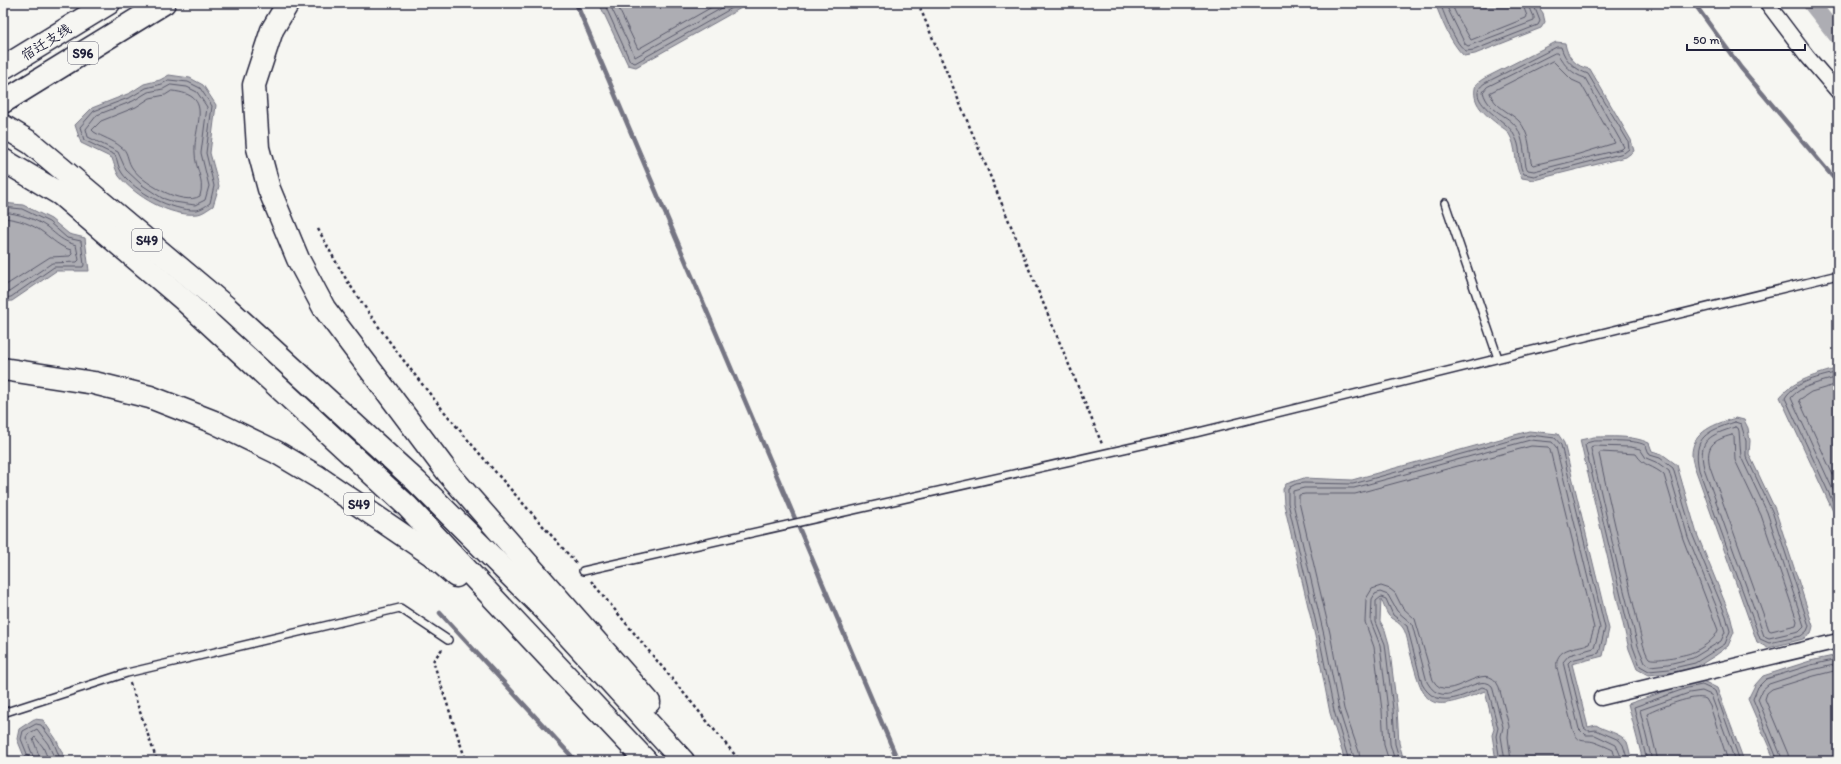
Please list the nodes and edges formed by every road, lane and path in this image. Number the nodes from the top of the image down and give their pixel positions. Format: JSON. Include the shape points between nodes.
{"nodes":[{"id":1,"x":109,"y":3,"type":"edge"},
{"id":2,"x":164,"y":3,"type":"edge"},
{"id":3,"x":288,"y":3,"type":"edge"},
{"id":4,"x":918,"y":3,"type":"edge"},
{"id":5,"x":1767,"y":3,"type":"edge"},
{"id":6,"x":3,"y":68,"type":"edge"},
{"id":7,"x":1838,"y":92,"type":"edge"},
{"id":8,"x":3,"y":102,"type":"edge"},
{"id":9,"x":3,"y":126,"type":"edge"},
{"id":10,"x":3,"y":160,"type":"edge"},
{"id":11,"x":1445,"y":203,"type":"dead end"},
{"id":12,"x":318,"y":229,"type":"dead end"},
{"id":13,"x":1838,"y":275,"type":"edge"},
{"id":14,"x":1498,"y":358,"type":"junction"},
{"id":15,"x":3,"y":369,"type":"edge"},
{"id":16,"x":1106,"y":453,"type":"junction"},
{"id":17,"x":583,"y":572,"type":"junction"},
{"id":18,"x":448,"y":640,"type":"joint"},
{"id":19,"x":1838,"y":641,"type":"edge"},
{"id":20,"x":127,"y":673,"type":"junction"},
{"id":21,"x":1601,"y":698,"type":"dead end"},
{"id":22,"x":3,"y":713,"type":"edge"},
{"id":23,"x":157,"y":761,"type":"edge"},
{"id":24,"x":466,"y":761,"type":"edge"},
{"id":25,"x":646,"y":761,"type":"edge"},
{"id":26,"x":682,"y":761,"type":"edge"},
{"id":27,"x":699,"y":761,"type":"edge"},
{"id":28,"x":740,"y":761,"type":"edge"}],
"edges":[{"from":1,"to":6,"type":"highway","name":"宿迁支线","number":"S96"},
{"from":2,"to":8,"type":"highway","name":"宿迁支线","number":"S96"},
{"from":3,"to":27,"type":"highway","via":[[272,30],[254,85],[258,148],[269,189],[298,259],[324,308],[448,474]]},
{"from":4,"to":16,"type":"path"},
{"from":5,"to":7,"type":"street"},
{"from":9,"to":26,"type":"highway","number":"S49","via":[[37,148],[226,307],[417,482],[535,600]]},
{"from":10,"to":25,"type":"highway","via":[[60,194],[184,300],[407,506]]},
{"from":11,"to":14,"type":"lane"},
{"from":12,"to":17,"type":"path","via":[[347,281],[393,346],[472,445]]},
{"from":13,"to":14,"type":"lane"},
{"from":14,"to":16,"type":"lane"},
{"from":15,"to":25,"type":"highway","number":"S49","via":[[94,383],[150,397],[214,422],[276,452],[318,477],[432,555]]},
{"from":16,"to":17,"type":"lane"},
{"from":17,"to":28,"type":"path"},
{"from":18,"to":20,"type":"lane","via":[[400,608]]},
{"from":18,"to":24,"type":"path","via":[[433,661]]},
{"from":19,"to":21,"type":"street"},
{"from":20,"to":22,"type":"lane"},
{"from":20,"to":23,"type":"path"}]}
